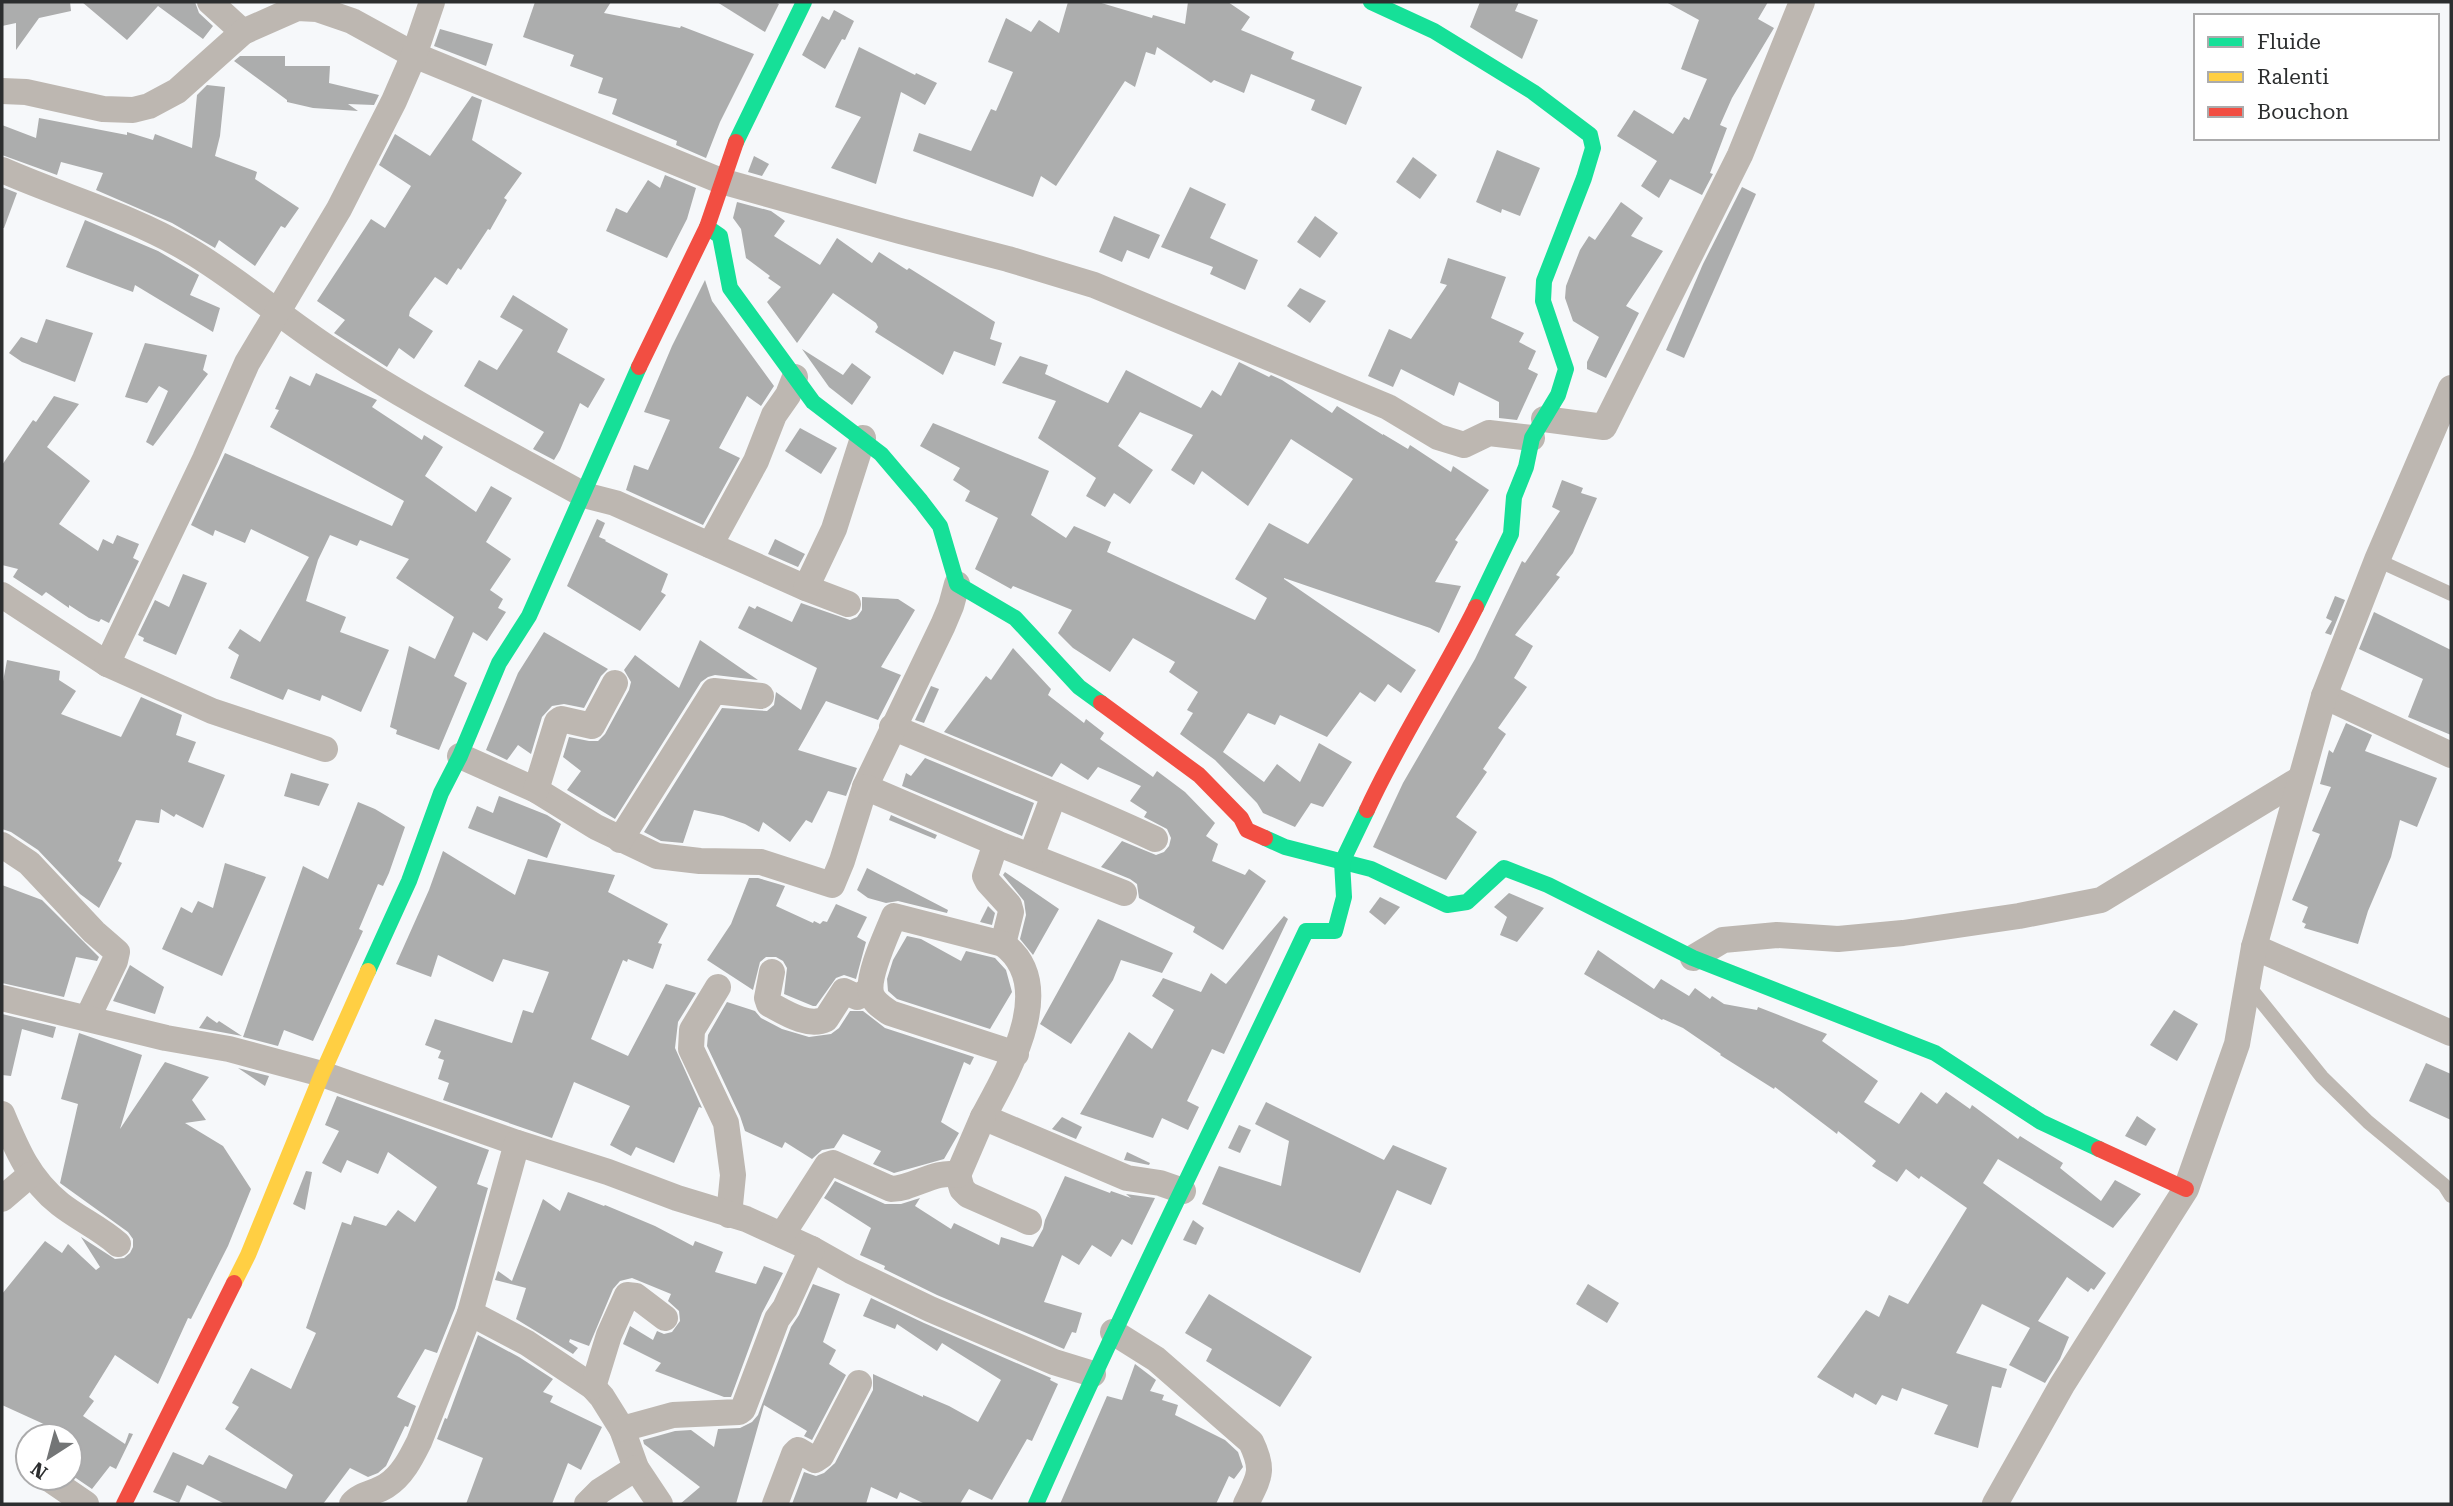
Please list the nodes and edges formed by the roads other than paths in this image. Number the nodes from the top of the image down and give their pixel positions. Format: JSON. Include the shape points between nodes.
{"nodes":[{"id":1,"x":210,"y":2,"type":"edge"},
{"id":2,"x":432,"y":2,"type":"edge"},
{"id":3,"x":804,"y":2,"type":"edge"},
{"id":4,"x":1371,"y":2,"type":"edge"},
{"id":5,"x":1802,"y":2,"type":"edge"},
{"id":6,"x":243,"y":32,"type":"junction"},
{"id":7,"x":414,"y":55,"type":"junction"},
{"id":8,"x":2,"y":91,"type":"edge"},
{"id":9,"x":2,"y":170,"type":"edge"},
{"id":10,"x":721,"y":181,"type":"junction"},
{"id":11,"x":707,"y":227,"type":"junction"},
{"id":12,"x":276,"y":313,"type":"junction"},
{"id":13,"x":795,"y":377,"type":"junction"},
{"id":14,"x":2451,"y":388,"type":"edge"},
{"id":15,"x":1538,"y":428,"type":"junction"},
{"id":16,"x":863,"y":438,"type":"junction"},
{"id":17,"x":584,"y":495,"type":"junction"},
{"id":18,"x":710,"y":545,"type":"junction"},
{"id":19,"x":2377,"y":560,"type":"junction"},
{"id":20,"x":957,"y":584,"type":"junction"},
{"id":21,"x":806,"y":588,"type":"junction"},
{"id":22,"x":2451,"y":594,"type":"edge"},
{"id":23,"x":2,"y":595,"type":"edge"},
{"id":24,"x":848,"y":604,"type":"dead end"},
{"id":25,"x":107,"y":664,"type":"junction"},
{"id":26,"x":615,"y":683,"type":"dead end"},
{"id":27,"x":761,"y":696,"type":"dead end"},
{"id":28,"x":2324,"y":696,"type":"junction"},
{"id":29,"x":892,"y":727,"type":"junction"},
{"id":30,"x":325,"y":750,"type":"dead end"},
{"id":31,"x":2451,"y":755,"type":"edge"},
{"id":32,"x":460,"y":756,"type":"junction"},
{"id":33,"x":2300,"y":779,"type":"junction"},
{"id":34,"x":865,"y":787,"type":"junction"},
{"id":35,"x":536,"y":790,"type":"junction"},
{"id":36,"x":1054,"y":795,"type":"junction"},
{"id":37,"x":1155,"y":839,"type":"dead end"},
{"id":38,"x":620,"y":840,"type":"junction"},
{"id":39,"x":996,"y":843,"type":"junction"},
{"id":40,"x":2,"y":845,"type":"edge"},
{"id":41,"x":1031,"y":856,"type":"junction"},
{"id":42,"x":1342,"y":862,"type":"junction"},
{"id":43,"x":1124,"y":893,"type":"dead end"},
{"id":44,"x":1003,"y":944,"type":"junction"},
{"id":45,"x":2254,"y":947,"type":"junction"},
{"id":46,"x":1693,"y":958,"type":"junction"},
{"id":47,"x":772,"y":972,"type":"dead end"},
{"id":48,"x":2247,"y":984,"type":"junction"},
{"id":49,"x":718,"y":987,"type":"dead end"},
{"id":50,"x":870,"y":990,"type":"junction"},
{"id":51,"x":2,"y":998,"type":"edge"},
{"id":52,"x":88,"y":1017,"type":"junction"},
{"id":53,"x":2451,"y":1033,"type":"edge"},
{"id":54,"x":1016,"y":1054,"type":"junction"},
{"id":55,"x":323,"y":1074,"type":"junction"},
{"id":56,"x":2,"y":1114,"type":"edge"},
{"id":57,"x":983,"y":1117,"type":"junction"},
{"id":58,"x":517,"y":1143,"type":"junction"},
{"id":59,"x":30,"y":1175,"type":"junction"},
{"id":60,"x":958,"y":1175,"type":"junction"},
{"id":61,"x":2186,"y":1189,"type":"junction"},
{"id":62,"x":1184,"y":1191,"type":"junction"},
{"id":63,"x":2451,"y":1196,"type":"edge"},
{"id":64,"x":2,"y":1199,"type":"edge"},
{"id":65,"x":729,"y":1215,"type":"junction"},
{"id":66,"x":1029,"y":1222,"type":"dead end"},
{"id":67,"x":782,"y":1235,"type":"junction"},
{"id":68,"x":118,"y":1244,"type":"dead end"},
{"id":69,"x":811,"y":1249,"type":"junction"},
{"id":70,"x":470,"y":1313,"type":"junction"},
{"id":71,"x":665,"y":1318,"type":"dead end"},
{"id":72,"x":1113,"y":1332,"type":"junction"},
{"id":73,"x":1093,"y":1374,"type":"junction"},
{"id":74,"x":859,"y":1383,"type":"dead end"},
{"id":75,"x":593,"y":1387,"type":"junction"},
{"id":76,"x":622,"y":1429,"type":"junction"},
{"id":77,"x":636,"y":1468,"type":"junction"},
{"id":78,"x":68,"y":1492,"type":"edge"},
{"id":79,"x":86,"y":1504,"type":"edge"},
{"id":80,"x":124,"y":1504,"type":"edge"},
{"id":81,"x":352,"y":1504,"type":"edge"},
{"id":82,"x":587,"y":1504,"type":"edge"},
{"id":83,"x":660,"y":1504,"type":"edge"},
{"id":84,"x":775,"y":1504,"type":"edge"},
{"id":85,"x":1036,"y":1504,"type":"edge"},
{"id":86,"x":1246,"y":1504,"type":"edge"},
{"id":87,"x":1995,"y":1504,"type":"edge"}],
"edges":[{"from":1,"to":6,"type":"street"},
{"from":2,"to":7,"type":"street"},
{"from":3,"to":10,"type":"street"},
{"from":4,"to":15,"type":"street","via":[[1434,31],[1535,93],[1590,135],[1592,148],[1584,178],[1544,281],[1543,300],[1566,369],[1558,395]]},
{"from":5,"to":15,"type":"street","via":[[1740,155],[1604,427]]},
{"from":6,"to":7,"type":"street","via":[[297,8],[317,9]]},
{"from":6,"to":8,"type":"street","via":[[177,91],[133,110]]},
{"from":7,"to":10,"type":"street"},
{"from":7,"to":12,"type":"street","via":[[339,209]]},
{"from":9,"to":12,"type":"street","via":[[186,248]]},
{"from":10,"to":11,"type":"street"},
{"from":10,"to":15,"type":"street","via":[[1094,285],[1388,407],[1438,437],[1464,445],[1489,433]]},
{"from":11,"to":13,"type":"street","via":[[720,236],[730,288]]},
{"from":11,"to":17,"type":"street","via":[[652,337]]},
{"from":12,"to":17,"type":"street","via":[[406,397]]},
{"from":12,"to":25,"type":"street","via":[[247,363]]},
{"from":13,"to":16,"type":"street","via":[[824,412]]},
{"from":13,"to":18,"type":"street"},
{"from":14,"to":19,"type":"street"},
{"from":15,"to":42,"type":"street","via":[[1514,497],[1511,534]]},
{"from":16,"to":20,"type":"street","via":[[896,470],[940,526]]},
{"from":16,"to":21,"type":"street","via":[[834,528]]},
{"from":17,"to":18,"type":"street","via":[[615,503]]},
{"from":17,"to":32,"type":"street","via":[[529,616],[499,663]]},
{"from":18,"to":21,"type":"street"},
{"from":19,"to":22,"type":"lane"},
{"from":19,"to":28,"type":"street"},
{"from":20,"to":29,"type":"street","via":[[943,625]]},
{"from":20,"to":42,"type":"street","via":[[1015,618],[1079,687],[1199,775],[1247,830],[1285,848]]},
{"from":21,"to":24,"type":"street"},
{"from":23,"to":25,"type":"street"},
{"from":25,"to":30,"type":"street","via":[[212,710]]},
{"from":26,"to":35,"type":"street","via":[[593,726],[557,722]]},
{"from":27,"to":38,"type":"street","via":[[714,691]]},
{"from":28,"to":31,"type":"street"},
{"from":28,"to":33,"type":"street"},
{"from":29,"to":34,"type":"street"},
{"from":29,"to":36,"type":"street"},
{"from":32,"to":35,"type":"street"},
{"from":32,"to":55,"type":"street"},
{"from":33,"to":45,"type":"street"},
{"from":33,"to":46,"type":"street","via":[[2101,900],[1903,933],[1723,940]]},
{"from":34,"to":38,"type":"street","via":[[832,885],[761,862],[657,856]]},
{"from":34,"to":39,"type":"street"},
{"from":35,"to":38,"type":"street"},
{"from":36,"to":37,"type":"street"},
{"from":36,"to":41,"type":"street"},
{"from":39,"to":41,"type":"street"},
{"from":39,"to":44,"type":"street","via":[[985,876],[1012,912]]},
{"from":40,"to":52,"type":"street","via":[[29,863],[117,952]]},
{"from":41,"to":43,"type":"street"},
{"from":42,"to":46,"type":"street","via":[[1371,869],[1447,905],[1467,902],[1504,868]]},
{"from":42,"to":62,"type":"street","via":[[1344,897],[1335,931],[1306,931]]},
{"from":44,"to":50,"type":"street","via":[[894,916]]},
{"from":44,"to":54,"type":"street","via":[[1016,953],[1026,970],[1028,1004]]},
{"from":45,"to":48,"type":"street"},
{"from":45,"to":53,"type":"street"},
{"from":46,"to":61,"type":"street","via":[[1934,1053],[2041,1122]]},
{"from":47,"to":50,"type":"street","via":[[766,998],[769,1004],[794,1017],[815,1021],[826,1019],[844,991],[857,997]]},
{"from":48,"to":61,"type":"street","via":[[2237,1044]]},
{"from":48,"to":63,"type":"lane","via":[[2322,1077]]},
{"from":49,"to":65,"type":"street","via":[[692,1030],[691,1049],[726,1123],[733,1175]]},
{"from":50,"to":54,"type":"street","via":[[873,999],[890,1013]]},
{"from":51,"to":52,"type":"street"},
{"from":52,"to":55,"type":"street"},
{"from":54,"to":57,"type":"street"},
{"from":55,"to":58,"type":"street"},
{"from":55,"to":80,"type":"street","via":[[248,1255]]},
{"from":56,"to":59,"type":"street"},
{"from":57,"to":60,"type":"street"},
{"from":57,"to":62,"type":"street","via":[[1127,1178]]},
{"from":58,"to":65,"type":"street"},
{"from":58,"to":70,"type":"street"},
{"from":59,"to":64,"type":"street"},
{"from":59,"to":68,"type":"street","via":[[60,1204]]},
{"from":60,"to":66,"type":"street","via":[[968,1195]]},
{"from":60,"to":67,"type":"street","via":[[947,1173],[891,1189],[833,1163],[827,1165]]},
{"from":61,"to":87,"type":"street","via":[[2062,1385]]},
{"from":62,"to":72,"type":"street"},
{"from":65,"to":67,"type":"street"},
{"from":67,"to":69,"type":"street"},
{"from":69,"to":73,"type":"street","via":[[930,1309]]},
{"from":69,"to":76,"type":"street","via":[[777,1319],[743,1409],[673,1415]]},
{"from":70,"to":75,"type":"street","via":[[527,1343]]},
{"from":70,"to":81,"type":"street","via":[[409,1461],[386,1486]]},
{"from":71,"to":75,"type":"street","via":[[636,1296],[627,1295]]},
{"from":72,"to":73,"type":"street"},
{"from":72,"to":86,"type":"street","via":[[1156,1359],[1251,1442],[1261,1473]]},
{"from":73,"to":85,"type":"street"},
{"from":74,"to":84,"type":"street","via":[[821,1456],[815,1460],[798,1450],[794,1454]]},
{"from":75,"to":76,"type":"street"},
{"from":76,"to":77,"type":"street"},
{"from":77,"to":82,"type":"street"},
{"from":77,"to":83,"type":"street"},
{"from":78,"to":79,"type":"street"}]}
